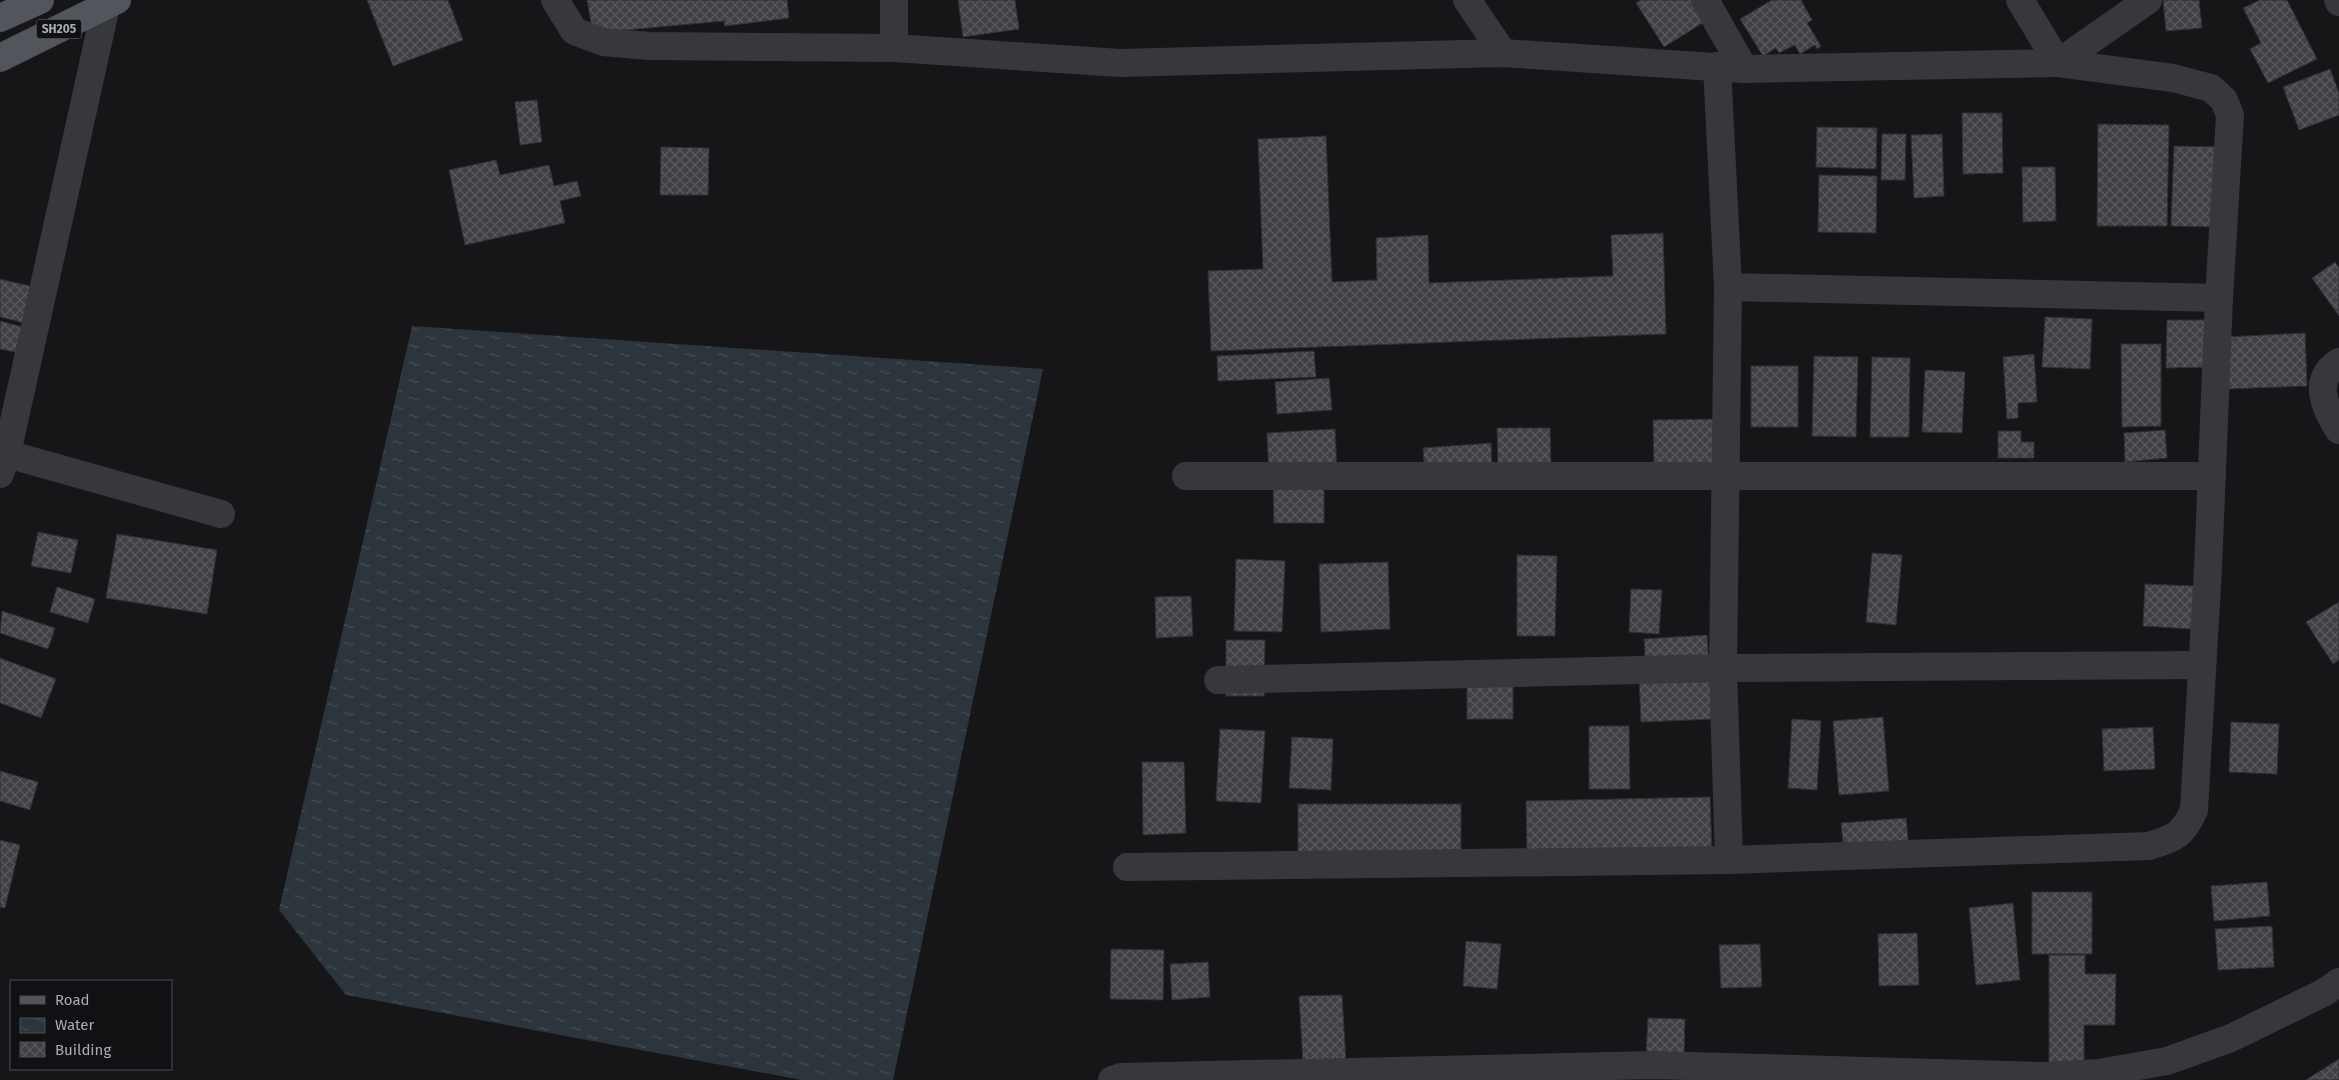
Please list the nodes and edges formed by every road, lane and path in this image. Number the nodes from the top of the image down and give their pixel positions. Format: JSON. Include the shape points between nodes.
{"nodes":[{"id":1,"x":40,"y":0,"type":"edge"},
{"id":2,"x":556,"y":0,"type":"edge"},
{"id":3,"x":894,"y":0,"type":"edge"},
{"id":4,"x":1467,"y":0,"type":"edge"},
{"id":5,"x":1705,"y":0,"type":"edge"},
{"id":6,"x":2020,"y":0,"type":"edge"},
{"id":7,"x":2148,"y":0,"type":"edge"},
{"id":8,"x":112,"y":3,"type":"edge"},
{"id":9,"x":0,"y":18,"type":"edge"},
{"id":10,"x":894,"y":48,"type":"junction"},
{"id":11,"x":1503,"y":53,"type":"junction"},
{"id":12,"x":0,"y":58,"type":"edge"},
{"id":13,"x":2058,"y":63,"type":"junction"},
{"id":14,"x":1717,"y":66,"type":"junction"},
{"id":15,"x":1744,"y":69,"type":"junction"},
{"id":16,"x":1728,"y":287,"type":"junction"},
{"id":17,"x":2219,"y":298,"type":"junction"},
{"id":18,"x":2339,"y":362,"type":"edge"},
{"id":19,"x":2339,"y":430,"type":"edge"},
{"id":20,"x":2,"y":459,"type":"edge"},
{"id":21,"x":1186,"y":476,"type":"dead end"},
{"id":22,"x":1726,"y":476,"type":"junction"},
{"id":23,"x":2212,"y":476,"type":"junction"},
{"id":24,"x":221,"y":514,"type":"dead end"},
{"id":25,"x":2202,"y":665,"type":"junction"},
{"id":26,"x":1723,"y":668,"type":"junction"},
{"id":27,"x":1218,"y":680,"type":"dead end"},
{"id":28,"x":1729,"y":860,"type":"junction"},
{"id":29,"x":1128,"y":866,"type":"dead end"},
{"id":30,"x":2339,"y":982,"type":"edge"},
{"id":31,"x":1119,"y":1079,"type":"edge"}],
"edges":[{"from":1,"to":9,"type":"main road"},
{"from":2,"to":10,"type":"street","via":[[574,30],[603,42],[649,46]]},
{"from":3,"to":10,"type":"street"},
{"from":4,"to":11,"type":"street"},
{"from":5,"to":15,"type":"street"},
{"from":6,"to":13,"type":"street"},
{"from":7,"to":13,"type":"street"},
{"from":8,"to":12,"type":"main road","number":"SH205"},
{"from":8,"to":20,"type":"street"},
{"from":10,"to":11,"type":"street","via":[[1120,63]]},
{"from":11,"to":14,"type":"street"},
{"from":13,"to":15,"type":"street"},
{"from":13,"to":17,"type":"street","via":[[2173,78],[2210,88],[2224,100],[2230,115]]},
{"from":14,"to":15,"type":"street"},
{"from":14,"to":16,"type":"street"},
{"from":16,"to":17,"type":"street"},
{"from":16,"to":22,"type":"street"},
{"from":17,"to":23,"type":"street"},
{"from":18,"to":19,"type":"street","via":[[2331,366],[2324,379],[2322,393],[2328,414]]},
{"from":20,"to":24,"type":"street"},
{"from":21,"to":22,"type":"street"},
{"from":22,"to":23,"type":"street"},
{"from":22,"to":26,"type":"street"},
{"from":23,"to":25,"type":"street"},
{"from":25,"to":26,"type":"street"},
{"from":25,"to":28,"type":"street","via":[[2194,810],[2186,827],[2174,838],[2149,846]]},
{"from":26,"to":27,"type":"street"},
{"from":26,"to":28,"type":"street"},
{"from":28,"to":29,"type":"street"},
{"from":30,"to":31,"type":"street","via":[[2231,1038],[2167,1061],[2099,1073],[2042,1076],[1654,1065]]}]}
